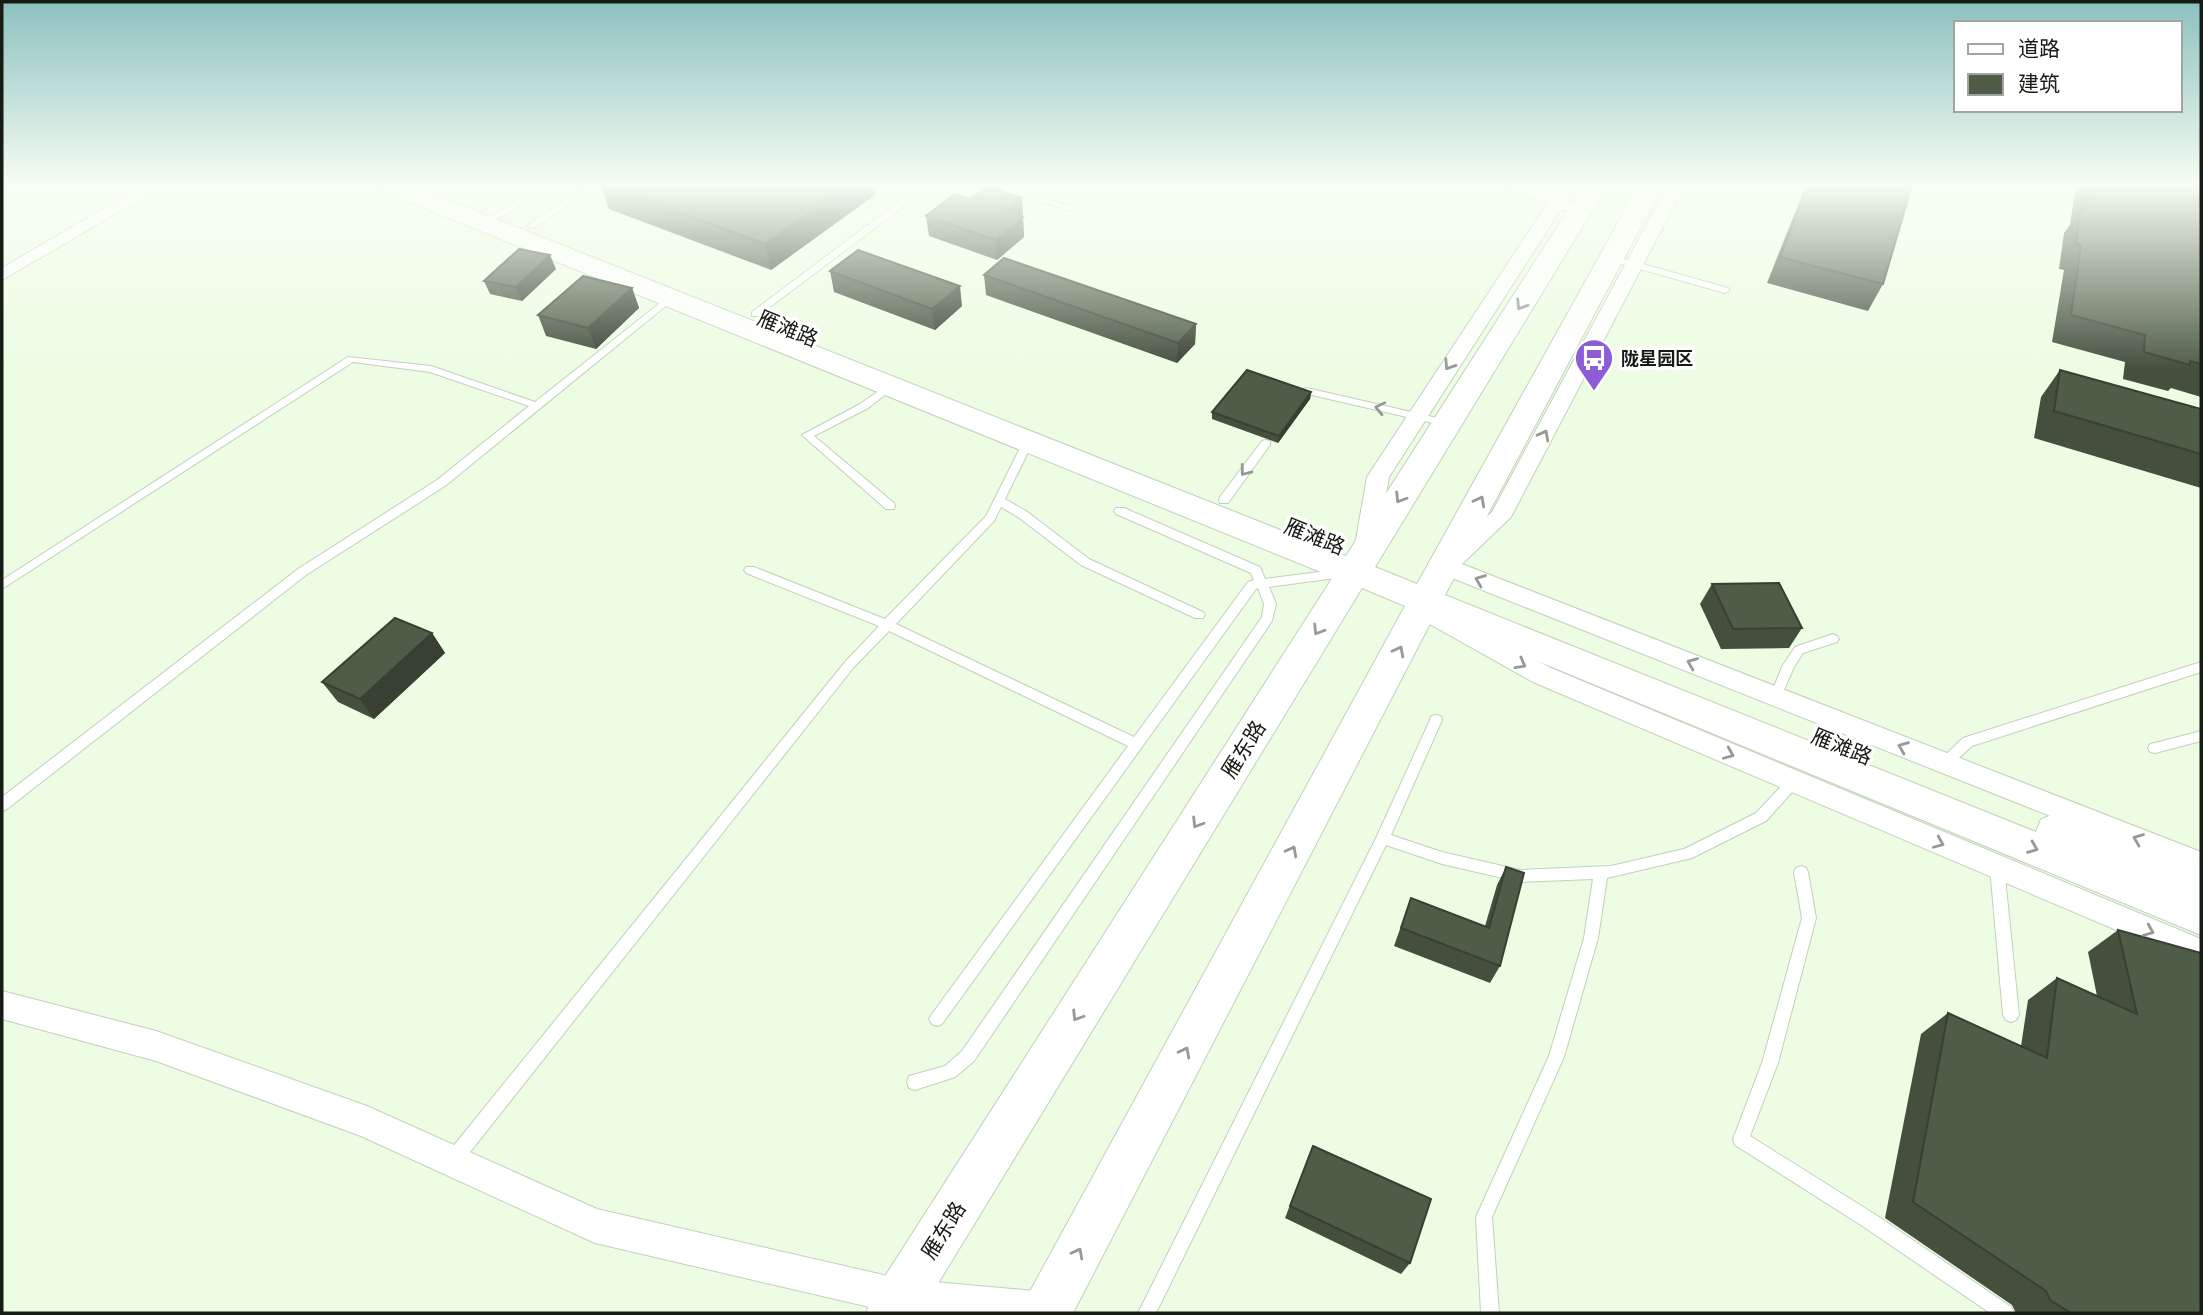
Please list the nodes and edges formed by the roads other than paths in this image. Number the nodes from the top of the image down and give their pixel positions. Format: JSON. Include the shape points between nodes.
{"nodes":[{"id":1,"x":52,"y":246,"type":"edge"},
{"id":2,"x":554,"y":246,"type":"edge"},
{"id":3,"x":583,"y":246,"type":"edge"},
{"id":4,"x":845,"y":246,"type":"edge"},
{"id":5,"x":1535,"y":246,"type":"edge"},
{"id":6,"x":1543,"y":246,"type":"edge"},
{"id":7,"x":1629,"y":246,"type":"edge"},
{"id":8,"x":1634,"y":246,"type":"edge"},
{"id":9,"x":1623,"y":262,"type":"junction"},
{"id":10,"x":2,"y":275,"type":"edge"},
{"id":11,"x":1725,"y":290,"type":"dead end"},
{"id":12,"x":670,"y":298,"type":"junction"},
{"id":13,"x":755,"y":314,"type":"junction"},
{"id":14,"x":890,"y":386,"type":"junction"},
{"id":15,"x":1307,"y":391,"type":"edge"},
{"id":16,"x":538,"y":405,"type":"junction"},
{"id":17,"x":1416,"y":416,"type":"junction"},
{"id":18,"x":1447,"y":424,"type":"junction"},
{"id":19,"x":1028,"y":442,"type":"junction"},
{"id":20,"x":1266,"y":443,"type":"dead end"},
{"id":21,"x":1224,"y":499,"type":"junction"},
{"id":22,"x":999,"y":501,"type":"junction"},
{"id":23,"x":890,"y":506,"type":"dead end"},
{"id":24,"x":1120,"y":510,"type":"dead end"},
{"id":25,"x":1359,"y":563,"type":"junction"},
{"id":26,"x":750,"y":570,"type":"dead end"},
{"id":27,"x":1264,"y":584,"type":"junction"},
{"id":28,"x":2,"y":585,"type":"edge"},
{"id":29,"x":1432,"y":589,"type":"junction"},
{"id":30,"x":1199,"y":615,"type":"dead end"},
{"id":31,"x":887,"y":625,"type":"junction"},
{"id":32,"x":1833,"y":639,"type":"dead end"},
{"id":33,"x":2201,"y":667,"type":"edge"},
{"id":34,"x":1776,"y":696,"type":"junction"},
{"id":35,"x":1436,"y":720,"type":"dead end"},
{"id":36,"x":2201,"y":736,"type":"edge"},
{"id":37,"x":1136,"y":744,"type":"junction"},
{"id":38,"x":2155,"y":748,"type":"dead end"},
{"id":39,"x":1944,"y":763,"type":"junction"},
{"id":40,"x":1794,"y":782,"type":"junction"},
{"id":41,"x":2,"y":805,"type":"edge"},
{"id":42,"x":1383,"y":838,"type":"junction"},
{"id":43,"x":2201,"y":864,"type":"edge"},
{"id":44,"x":1997,"y":867,"type":"junction"},
{"id":45,"x":1801,"y":872,"type":"dead end"},
{"id":46,"x":1601,"y":873,"type":"junction"},
{"id":47,"x":2201,"y":890,"type":"edge"},
{"id":48,"x":2201,"y":916,"type":"edge"},
{"id":49,"x":2201,"y":953,"type":"edge"},
{"id":50,"x":2,"y":1005,"type":"edge"},
{"id":51,"x":2011,"y":1015,"type":"dead end"},
{"id":52,"x":937,"y":1019,"type":"dead end"},
{"id":53,"x":915,"y":1082,"type":"dead end"},
{"id":54,"x":453,"y":1161,"type":"junction"},
{"id":55,"x":896,"y":1305,"type":"edge"},
{"id":56,"x":1048,"y":1312,"type":"edge"},
{"id":57,"x":1147,"y":1313,"type":"edge"},
{"id":58,"x":1490,"y":1313,"type":"edge"},
{"id":59,"x":2005,"y":1313,"type":"edge"}],
"edges":[{"from":1,"to":10,"type":"street"},
{"from":2,"to":12,"type":"main road","name":"雁滩路"},
{"from":3,"to":13,"type":"main road","name":"雁滩路"},
{"from":4,"to":13,"type":"lane"},
{"from":5,"to":17,"type":"street","one_way":true},
{"from":6,"to":18,"type":"main road","name":"雁东路","one_way":true},
{"from":7,"to":9,"type":"main road"},
{"from":8,"to":9,"type":"street"},
{"from":9,"to":11,"type":"lane"},
{"from":29,"to":9,"type":"main road","one_way":true},
{"from":12,"to":14,"type":"main road","name":"雁滩路"},
{"from":12,"to":16,"type":"lane"},
{"from":13,"to":21,"type":"main road","name":"雁滩路"},
{"from":14,"to":19,"type":"main road","name":"雁滩路"},
{"from":14,"to":23,"type":"lane","via":[[864,406],[807,435]]},
{"from":17,"to":15,"type":"lane","one_way":true},
{"from":16,"to":28,"type":"lane","via":[[431,369],[351,359]]},
{"from":16,"to":41,"type":"lane","via":[[441,483],[302,572]]},
{"from":17,"to":18,"type":"lane"},
{"from":17,"to":25,"type":"street","via":[[1378,477]]},
{"from":18,"to":25,"type":"main road","name":"雁东路","one_way":true},
{"from":19,"to":22,"type":"lane"},
{"from":19,"to":25,"type":"main road","name":"雁滩路"},
{"from":20,"to":21,"type":"lane","one_way":true},
{"from":21,"to":25,"type":"main road","name":"雁滩路"},
{"from":22,"to":30,"type":"lane","via":[[1085,562]]},
{"from":22,"to":31,"type":"lane","via":[[990,518]]},
{"from":24,"to":27,"type":"lane","via":[[1256,570]]},
{"from":25,"to":27,"type":"lane"},
{"from":25,"to":29,"type":"main road","name":"雁滩路"},
{"from":25,"to":55,"type":"main road","name":"雁东路","one_way":true},
{"from":26,"to":31,"type":"lane"},
{"from":27,"to":37,"type":"lane","via":[[1252,585]]},
{"from":27,"to":53,"type":"lane","via":[[1270,604],[1268,618],[968,1056],[949,1072]]},
{"from":34,"to":29,"type":"street","name":"雁滩路","one_way":true},
{"from":29,"to":40,"type":"street","name":"雁滩路","one_way":true,"via":[[1542,675]]},
{"from":29,"to":47,"type":"main road","name":"雁滩路"},
{"from":29,"to":48,"type":"main road","name":"雁滩路","one_way":true},
{"from":56,"to":29,"type":"main road","one_way":true},
{"from":31,"to":37,"type":"lane"},
{"from":31,"to":54,"type":"lane","via":[[849,665]]},
{"from":32,"to":34,"type":"lane","via":[[1799,650]]},
{"from":33,"to":39,"type":"lane","via":[[1968,742]]},
{"from":39,"to":34,"type":"street","name":"雁滩路","one_way":true},
{"from":35,"to":42,"type":"lane"},
{"from":36,"to":38,"type":"lane"},
{"from":37,"to":52,"type":"lane"},
{"from":43,"to":39,"type":"street","name":"雁滩路","one_way":true},
{"from":40,"to":44,"type":"street","name":"雁滩路","one_way":true},
{"from":40,"to":46,"type":"lane","via":[[1761,817],[1687,855]]},
{"from":42,"to":46,"type":"lane","via":[[1442,858],[1520,876]]},
{"from":42,"to":57,"type":"lane"},
{"from":44,"to":49,"type":"street","name":"雁滩路","one_way":true},
{"from":44,"to":51,"type":"lane"},
{"from":45,"to":59,"type":"lane","via":[[1809,918],[1770,1063],[1741,1139]]},
{"from":46,"to":58,"type":"lane","via":[[1591,938],[1556,1057],[1485,1217]]},
{"from":50,"to":54,"type":"street","via":[[156,1046],[367,1122]]},
{"from":54,"to":55,"type":"street","via":[[595,1226]]},
{"from":55,"to":56,"type":"street"}]}
